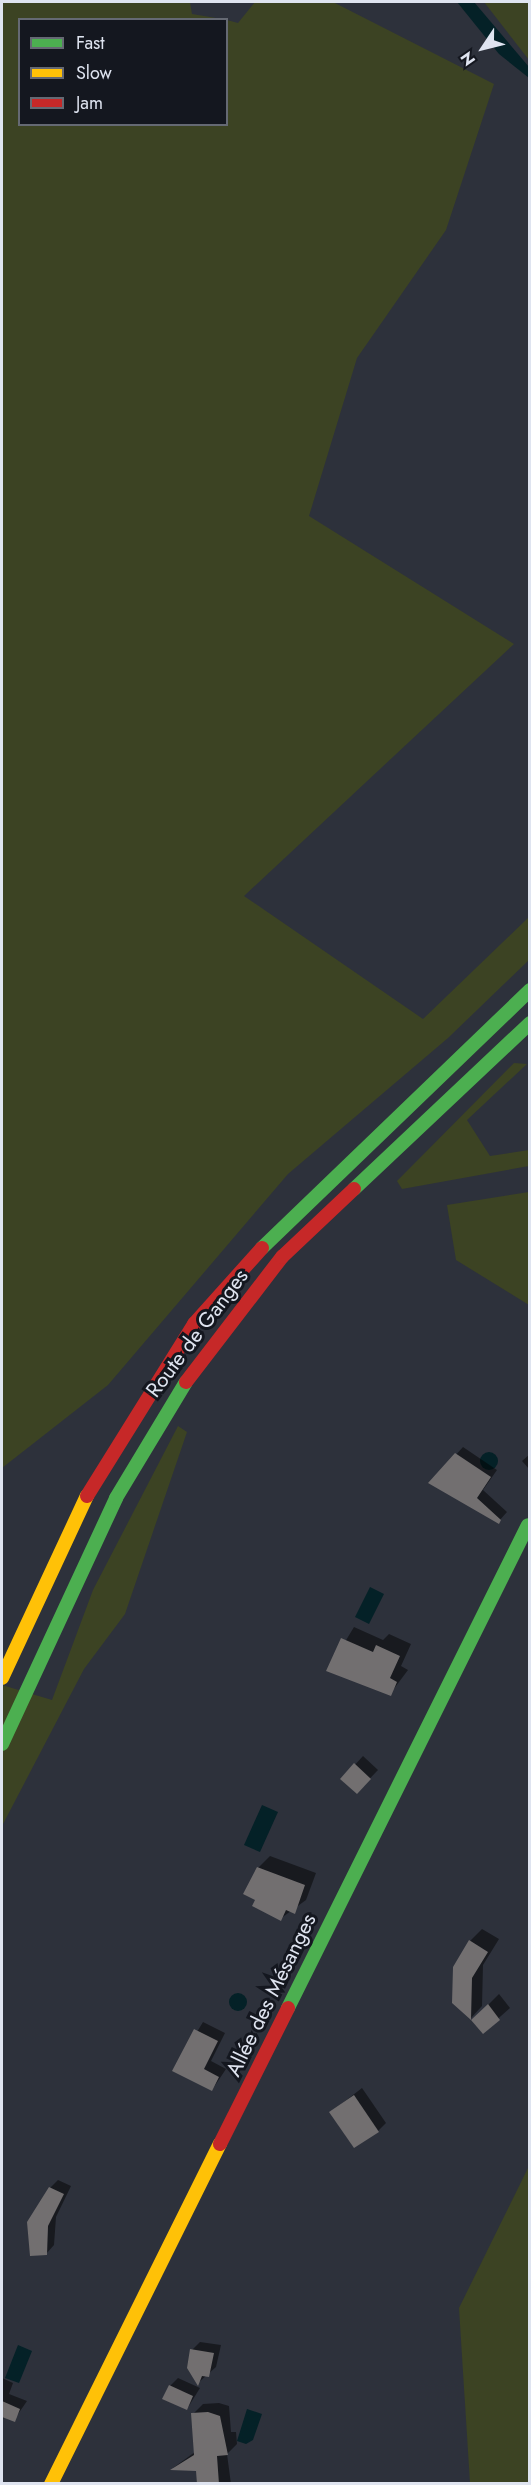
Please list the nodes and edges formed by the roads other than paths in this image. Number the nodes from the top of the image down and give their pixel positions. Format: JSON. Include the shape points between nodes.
{"nodes":[{"id":1,"x":530,"y":990,"type":"edge"},
{"id":2,"x":530,"y":1023,"type":"edge"},
{"id":3,"x":528,"y":1525,"type":"dead end"},
{"id":4,"x":2,"y":1678,"type":"edge"},
{"id":5,"x":2,"y":1744,"type":"edge"},
{"id":6,"x":51,"y":2484,"type":"edge"}],
"edges":[{"from":1,"to":4,"type":"main road","name":"Route de Ganges","via":[[285,1222],[194,1324],[97,1475]]},
{"from":2,"to":5,"type":"main road","name":"Route de Ganges","via":[[282,1257],[202,1355],[116,1498]]},
{"from":3,"to":6,"type":"main road","name":"Allée des Mésanges"}]}
